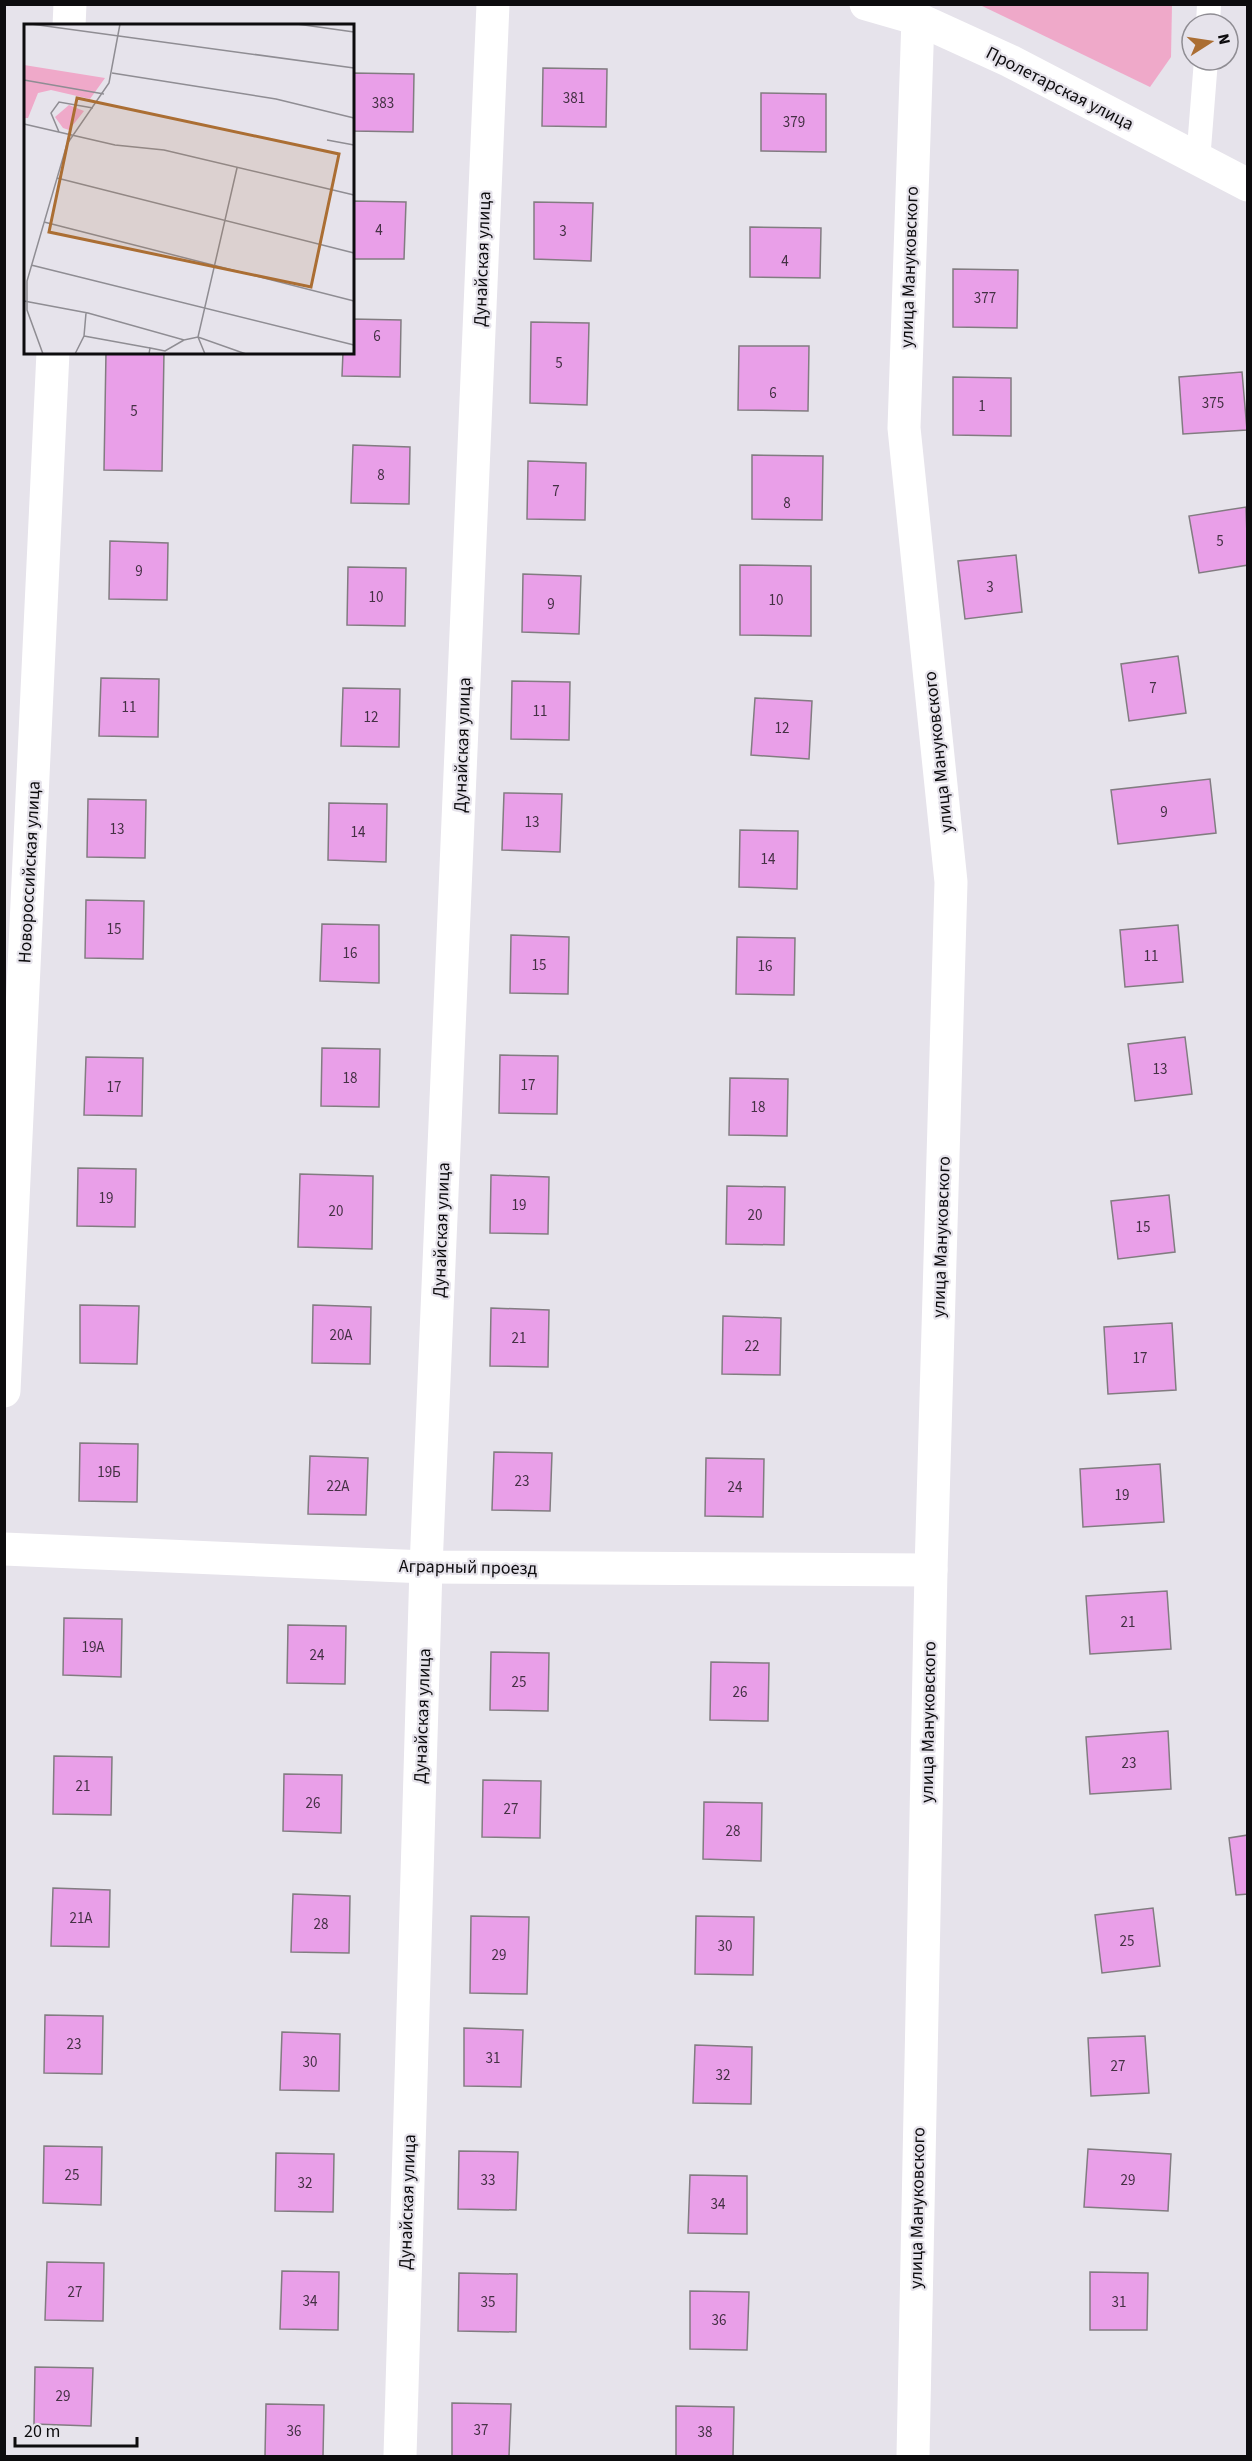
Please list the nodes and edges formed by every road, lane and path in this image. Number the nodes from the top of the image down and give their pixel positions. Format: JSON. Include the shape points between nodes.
{"nodes":[{"id":1,"x":70,"y":4,"type":"edge"},
{"id":2,"x":493,"y":4,"type":"edge"},
{"id":3,"x":866,"y":4,"type":"edge"},
{"id":4,"x":918,"y":12,"type":"edge"},
{"id":5,"x":69,"y":24,"type":"edge"},
{"id":6,"x":1205,"y":72,"type":"edge"},
{"id":7,"x":1198,"y":161,"type":"junction"},
{"id":8,"x":1248,"y":185,"type":"edge"},
{"id":9,"x":53,"y":354,"type":"edge"},
{"id":10,"x":4,"y":1390,"type":"edge"},
{"id":11,"x":4,"y":1549,"type":"edge"},
{"id":12,"x":426,"y":1567,"type":"junction"},
{"id":13,"x":931,"y":1570,"type":"junction"},
{"id":14,"x":400,"y":2457,"type":"edge"},
{"id":15,"x":913,"y":2457,"type":"edge"}],
"edges":[{"from":1,"to":5,"type":"street"},
{"from":2,"to":12,"type":"street","name":"Дунайская улица"},
{"from":3,"to":4,"type":"street","name":"Пролетарская улица"},
{"from":4,"to":7,"type":"street","name":"Пролетарская улица"},
{"from":4,"to":13,"type":"street","name":"улица Мануковского","via":[[904,428],[951,882]]},
{"from":6,"to":7,"type":"lane"},
{"from":7,"to":8,"type":"street","name":"Пролетарская улица"},
{"from":9,"to":10,"type":"street","name":"Новороссийская улица"},
{"from":11,"to":12,"type":"street","name":"Аграрный проезд"},
{"from":12,"to":13,"type":"street","name":"Аграрный проезд"},
{"from":12,"to":14,"type":"street","name":"Дунайская улица"},
{"from":13,"to":15,"type":"street","name":"улица Мануковского"}]}
